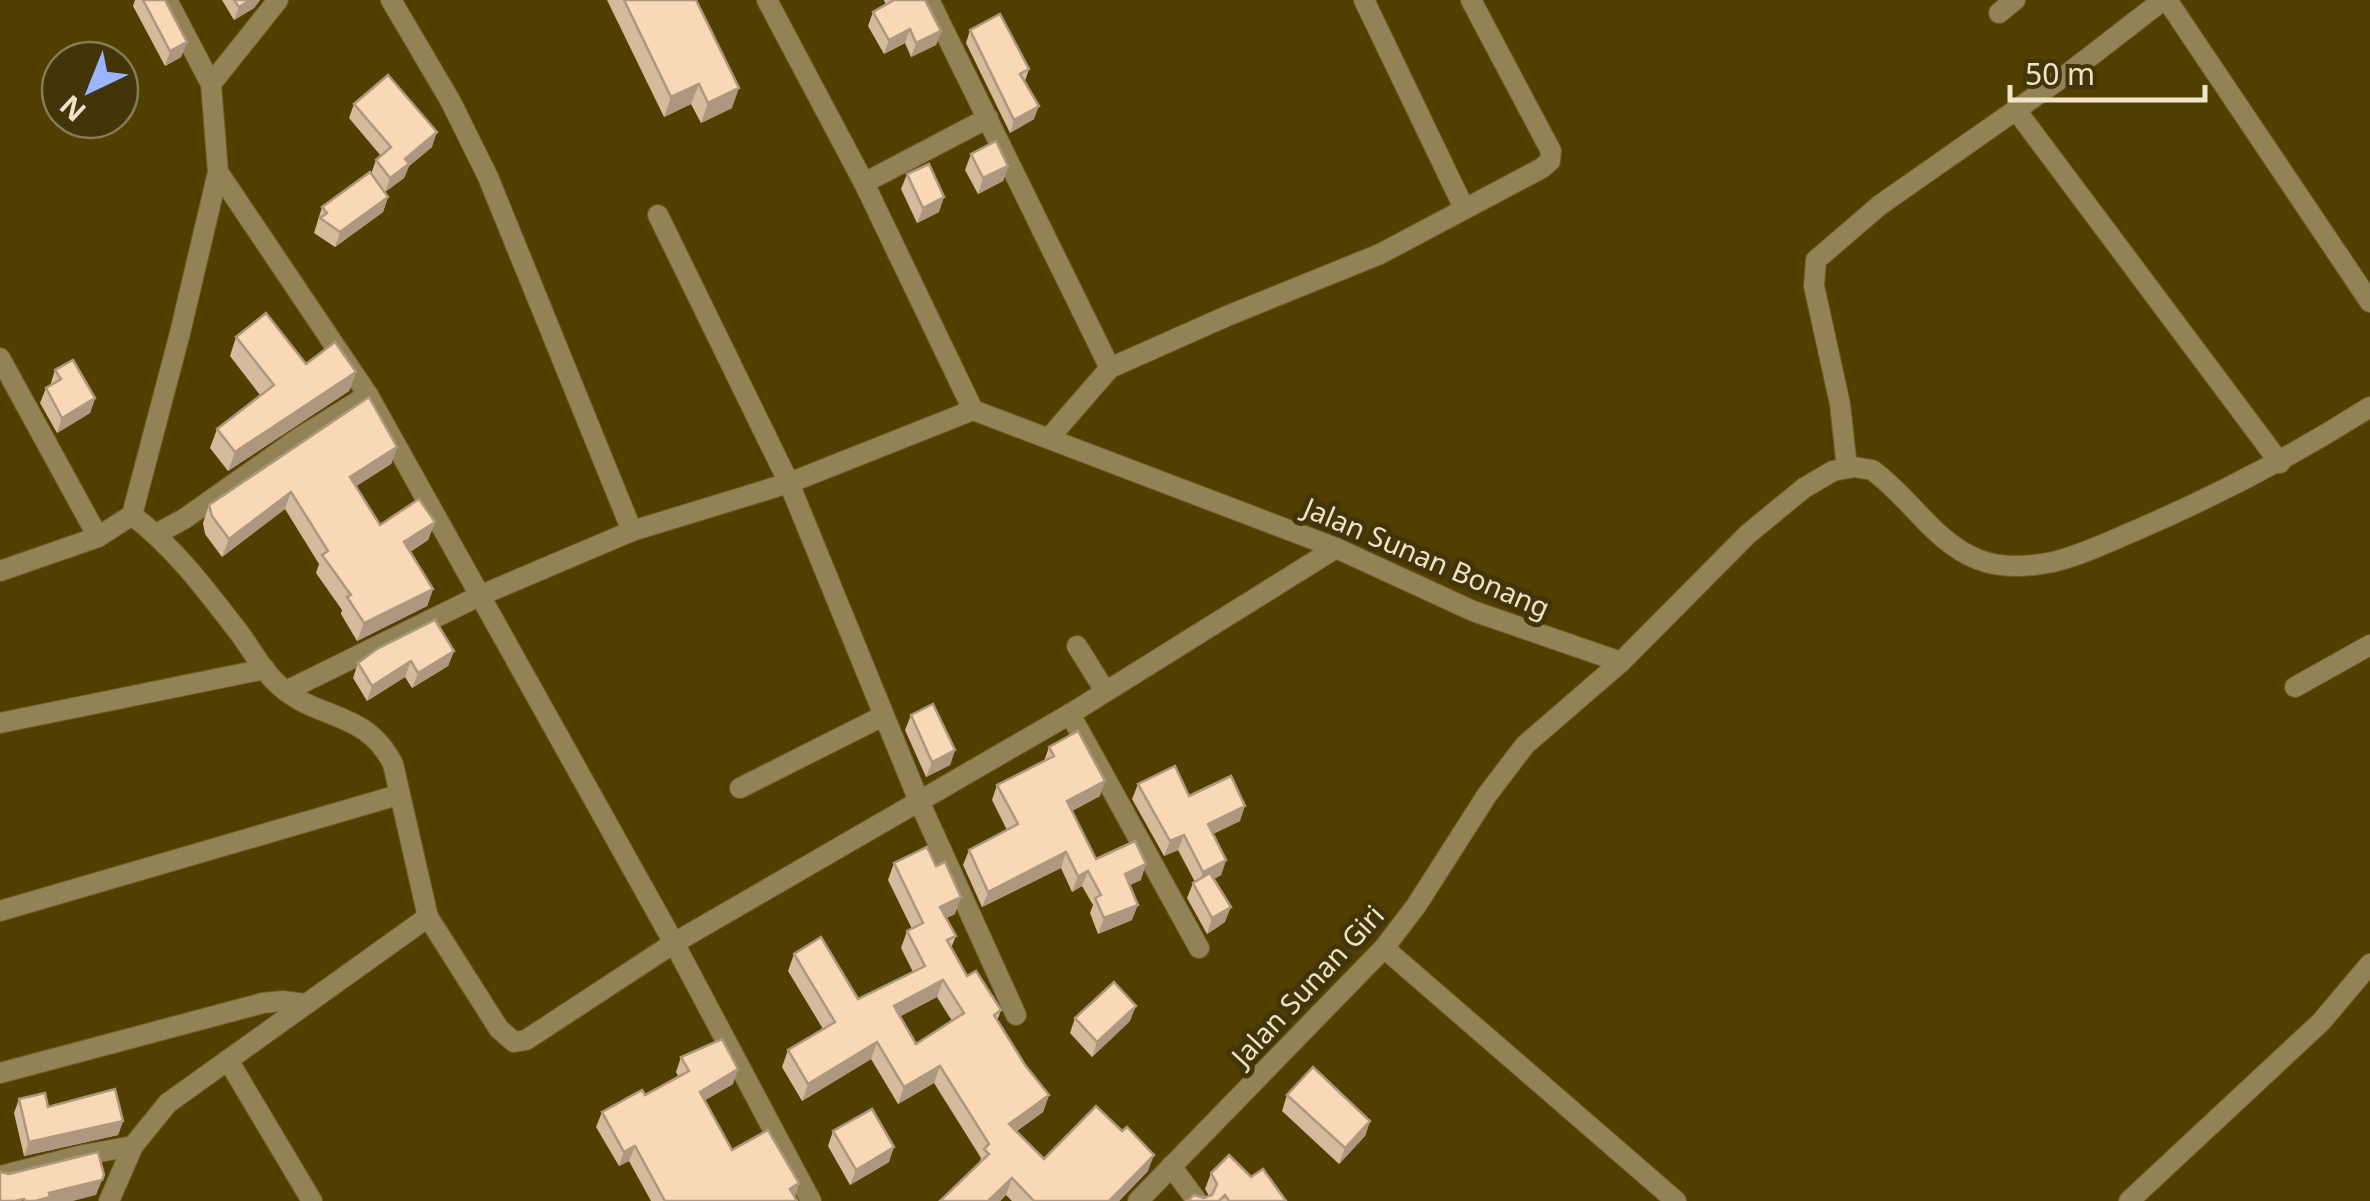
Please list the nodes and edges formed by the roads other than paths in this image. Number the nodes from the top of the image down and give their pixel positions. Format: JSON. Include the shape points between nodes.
{"nodes":[{"id":1,"x":166,"y":0,"type":"edge"},
{"id":2,"x":391,"y":0,"type":"edge"},
{"id":3,"x":768,"y":0,"type":"edge"},
{"id":4,"x":929,"y":0,"type":"edge"},
{"id":5,"x":1364,"y":0,"type":"edge"},
{"id":6,"x":1471,"y":0,"type":"edge"},
{"id":7,"x":2165,"y":0,"type":"edge"},
{"id":8,"x":277,"y":1,"type":"edge"},
{"id":9,"x":211,"y":84,"type":"junction"},
{"id":10,"x":2016,"y":110,"type":"junction"},
{"id":11,"x":988,"y":118,"type":"junction"},
{"id":12,"x":218,"y":172,"type":"junction"},
{"id":13,"x":864,"y":183,"type":"junction"},
{"id":14,"x":1464,"y":208,"type":"junction"},
{"id":15,"x":658,"y":215,"type":"dead end"},
{"id":16,"x":2370,"y":302,"type":"edge"},
{"id":17,"x":0,"y":358,"type":"edge"},
{"id":18,"x":1110,"y":368,"type":"junction"},
{"id":19,"x":368,"y":395,"type":"junction"},
{"id":20,"x":2370,"y":407,"type":"edge"},
{"id":21,"x":973,"y":410,"type":"junction"},
{"id":22,"x":1050,"y":436,"type":"junction"},
{"id":23,"x":2280,"y":463,"type":"junction"},
{"id":24,"x":1847,"y":468,"type":"junction"},
{"id":25,"x":789,"y":484,"type":"junction"},
{"id":26,"x":132,"y":516,"type":"junction"},
{"id":27,"x":632,"y":532,"type":"junction"},
{"id":28,"x":156,"y":534,"type":"junction"},
{"id":29,"x":98,"y":536,"type":"junction"},
{"id":30,"x":1336,"y":548,"type":"junction"},
{"id":31,"x":0,"y":570,"type":"edge"},
{"id":32,"x":480,"y":596,"type":"junction"},
{"id":33,"x":2370,"y":644,"type":"edge"},
{"id":34,"x":1077,"y":646,"type":"dead end"},
{"id":35,"x":1621,"y":662,"type":"junction"},
{"id":36,"x":264,"y":669,"type":"junction"},
{"id":37,"x":2295,"y":687,"type":"dead end"},
{"id":38,"x":286,"y":691,"type":"junction"},
{"id":39,"x":1105,"y":691,"type":"junction"},
{"id":40,"x":1070,"y":714,"type":"junction"},
{"id":41,"x":882,"y":716,"type":"junction"},
{"id":42,"x":0,"y":723,"type":"edge"},
{"id":43,"x":740,"y":788,"type":"dead end"},
{"id":44,"x":398,"y":794,"type":"junction"},
{"id":45,"x":918,"y":801,"type":"junction"},
{"id":46,"x":0,"y":911,"type":"edge"},
{"id":47,"x":428,"y":917,"type":"junction"},
{"id":48,"x":674,"y":943,"type":"junction"},
{"id":49,"x":1198,"y":948,"type":"dead end"},
{"id":50,"x":1384,"y":948,"type":"junction"},
{"id":51,"x":2370,"y":964,"type":"edge"},
{"id":52,"x":305,"y":1004,"type":"junction"},
{"id":53,"x":1016,"y":1015,"type":"dead end"},
{"id":54,"x":228,"y":1060,"type":"junction"},
{"id":55,"x":0,"y":1073,"type":"edge"},
{"id":56,"x":133,"y":1146,"type":"junction"},
{"id":57,"x":1171,"y":1166,"type":"junction"},
{"id":58,"x":0,"y":1176,"type":"edge"},
{"id":59,"x":109,"y":1201,"type":"edge"},
{"id":60,"x":312,"y":1201,"type":"edge"},
{"id":61,"x":811,"y":1201,"type":"edge"},
{"id":62,"x":1138,"y":1201,"type":"edge"},
{"id":63,"x":1198,"y":1201,"type":"edge"},
{"id":64,"x":1676,"y":1201,"type":"edge"},
{"id":65,"x":2130,"y":1201,"type":"edge"}],
"edges":[{"from":1,"to":9,"type":"street"},
{"from":2,"to":27,"type":"street","via":[[488,177]]},
{"from":3,"to":13,"type":"street"},
{"from":4,"to":11,"type":"street"},
{"from":5,"to":14,"type":"street"},
{"from":6,"to":14,"type":"street","via":[[1551,151],[1542,168]]},
{"from":7,"to":10,"type":"street"},
{"from":7,"to":16,"type":"street"},
{"from":8,"to":9,"type":"street"},
{"from":9,"to":12,"type":"street"},
{"from":10,"to":23,"type":"street"},
{"from":10,"to":24,"type":"street","via":[[1880,205],[1816,260],[1814,286]]},
{"from":11,"to":13,"type":"street"},
{"from":11,"to":18,"type":"street"},
{"from":12,"to":19,"type":"street"},
{"from":12,"to":26,"type":"street"},
{"from":13,"to":21,"type":"street"},
{"from":14,"to":18,"type":"street","via":[[1380,254]]},
{"from":15,"to":25,"type":"street"},
{"from":17,"to":29,"type":"street"},
{"from":18,"to":22,"type":"street"},
{"from":19,"to":28,"type":"street"},
{"from":19,"to":32,"type":"street"},
{"from":20,"to":23,"type":"street"},
{"from":21,"to":22,"type":"street","name":"Jalan Sunan Bonang"},
{"from":21,"to":25,"type":"street"},
{"from":22,"to":30,"type":"street","name":"Jalan Sunan Bonang"},
{"from":23,"to":24,"type":"street","via":[[2098,546],[2012,567],[1956,548],[1880,476]]},
{"from":24,"to":35,"type":"street","via":[[1804,488],[1748,534]]},
{"from":25,"to":27,"type":"street"},
{"from":25,"to":41,"type":"street"},
{"from":26,"to":28,"type":"street"},
{"from":26,"to":29,"type":"street"},
{"from":27,"to":32,"type":"street"},
{"from":28,"to":36,"type":"street"},
{"from":29,"to":31,"type":"street"},
{"from":30,"to":35,"type":"street","name":"Jalan Sunan Bonang","via":[[1473,611]]},
{"from":30,"to":39,"type":"street"},
{"from":32,"to":38,"type":"street"},
{"from":32,"to":48,"type":"street"},
{"from":33,"to":37,"type":"street"},
{"from":34,"to":39,"type":"street"},
{"from":35,"to":50,"type":"street","name":"Jalan Sunan Giri","via":[[1525,745]]},
{"from":36,"to":38,"type":"street"},
{"from":36,"to":42,"type":"street"},
{"from":38,"to":44,"type":"street","via":[[375,738],[392,764]]},
{"from":39,"to":40,"type":"street"},
{"from":40,"to":45,"type":"street"},
{"from":40,"to":49,"type":"street"},
{"from":41,"to":43,"type":"street"},
{"from":41,"to":45,"type":"street"},
{"from":44,"to":46,"type":"street"},
{"from":44,"to":47,"type":"street"},
{"from":45,"to":48,"type":"street"},
{"from":45,"to":53,"type":"street"},
{"from":47,"to":48,"type":"street","via":[[514,1042],[538,1035]]},
{"from":47,"to":52,"type":"street"},
{"from":48,"to":61,"type":"street"},
{"from":50,"to":57,"type":"street","name":"Jalan Sunan Giri"},
{"from":50,"to":64,"type":"street"},
{"from":51,"to":65,"type":"street","via":[[2322,1022]]},
{"from":52,"to":54,"type":"street"},
{"from":52,"to":55,"type":"street","via":[[263,1003]]},
{"from":54,"to":56,"type":"street","via":[[168,1103]]},
{"from":54,"to":60,"type":"street"},
{"from":56,"to":58,"type":"street"},
{"from":56,"to":59,"type":"street"},
{"from":57,"to":62,"type":"street","name":"Jalan Sunan Giri"},
{"from":57,"to":63,"type":"street"}]}
